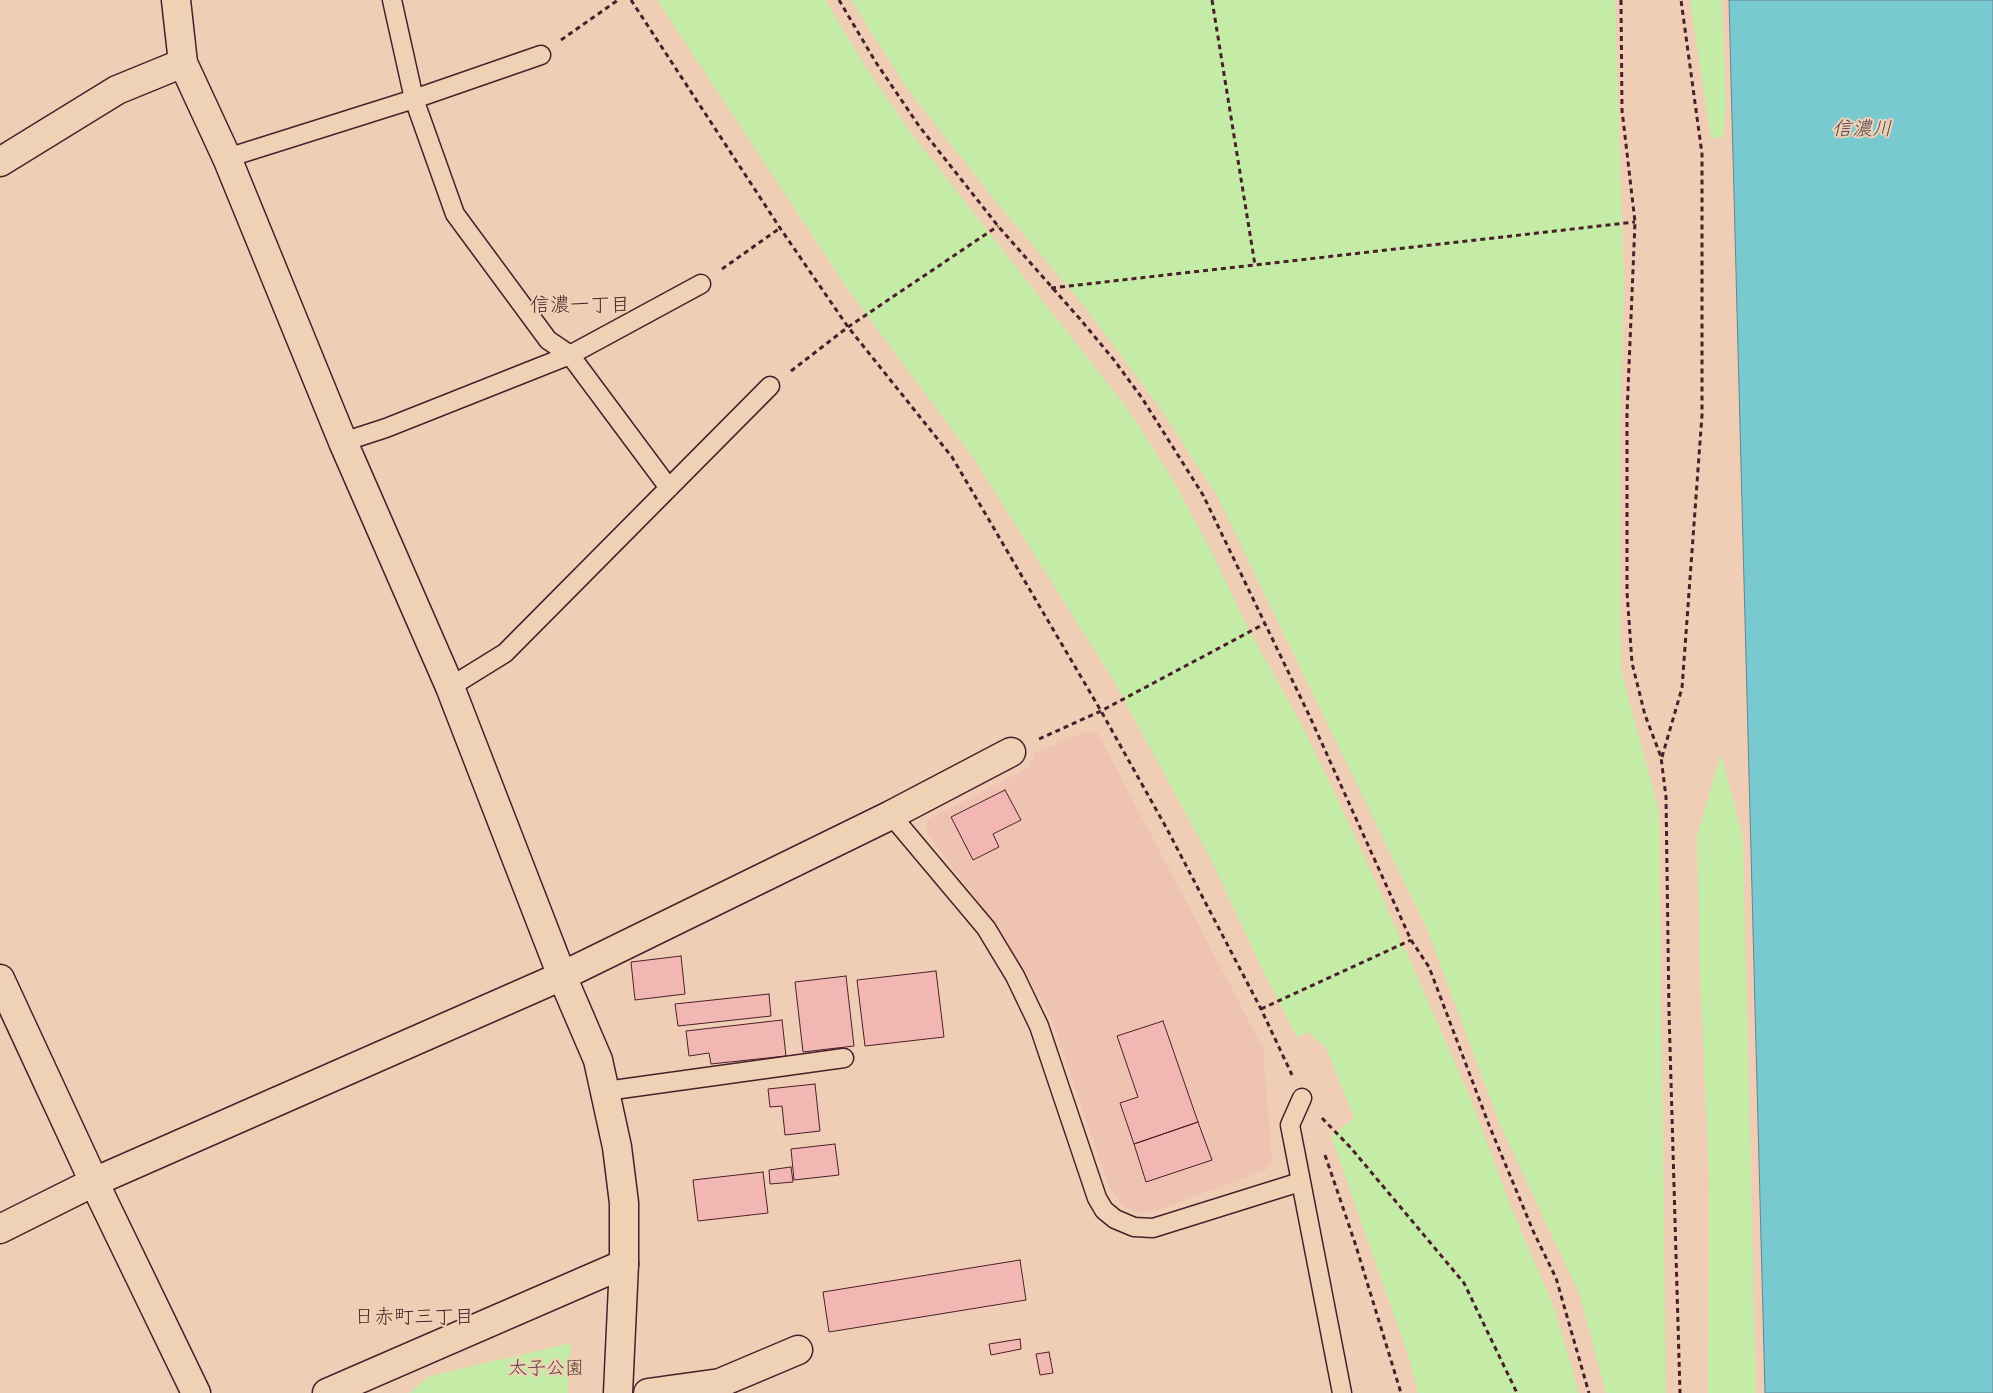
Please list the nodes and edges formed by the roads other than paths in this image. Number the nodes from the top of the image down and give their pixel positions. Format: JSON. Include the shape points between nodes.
{"nodes":[{"id":1,"x":176,"y":0,"type":"edge"},
{"id":2,"x":392,"y":0,"type":"edge"},
{"id":3,"x":541,"y":55,"type":"road end"},
{"id":4,"x":183,"y":63,"type":"junction"},
{"id":5,"x":414,"y":99,"type":"junction"},
{"id":6,"x":227,"y":158,"type":"junction"},
{"id":7,"x":0,"y":162,"type":"edge"},
{"id":8,"x":701,"y":284,"type":"road end"},
{"id":9,"x":570,"y":356,"type":"junction"},
{"id":10,"x":770,"y":386,"type":"road end"},
{"id":11,"x":343,"y":442,"type":"junction"},
{"id":12,"x":669,"y":488,"type":"junction"},
{"id":13,"x":450,"y":687,"type":"junction"},
{"id":14,"x":1011,"y":752,"type":"road end"},
{"id":15,"x":891,"y":815,"type":"junction"},
{"id":16,"x":562,"y":976,"type":"junction"},
{"id":17,"x":0,"y":980,"type":"edge"},
{"id":18,"x":844,"y":1058,"type":"dead end"},
{"id":19,"x":606,"y":1091,"type":"junction"},
{"id":20,"x":1302,"y":1098,"type":"road end"},
{"id":21,"x":94,"y":1182,"type":"junction"},
{"id":22,"x":1300,"y":1182,"type":"junction"},
{"id":23,"x":0,"y":1229,"type":"edge"},
{"id":24,"x":624,"y":1264,"type":"junction"},
{"id":25,"x":798,"y":1350,"type":"dead end"},
{"id":26,"x":196,"y":1393,"type":"edge"},
{"id":27,"x":327,"y":1393,"type":"edge"},
{"id":28,"x":618,"y":1393,"type":"edge"},
{"id":29,"x":648,"y":1393,"type":"edge"},
{"id":30,"x":1342,"y":1393,"type":"edge"}],
"edges":[{"from":1,"to":4,"type":"street"},
{"from":2,"to":5,"type":"lane"},
{"from":3,"to":5,"type":"lane"},
{"from":4,"to":6,"type":"street"},
{"from":4,"to":7,"type":"street","via":[[117,90]]},
{"from":5,"to":6,"type":"lane"},
{"from":5,"to":9,"type":"lane","via":[[455,214],[548,340]]},
{"from":6,"to":11,"type":"street"},
{"from":8,"to":9,"type":"lane"},
{"from":9,"to":11,"type":"lane"},
{"from":9,"to":12,"type":"lane"},
{"from":10,"to":12,"type":"lane"},
{"from":11,"to":13,"type":"street"},
{"from":12,"to":13,"type":"lane","via":[[506,652]]},
{"from":13,"to":16,"type":"street"},
{"from":14,"to":15,"type":"street"},
{"from":15,"to":16,"type":"street"},
{"from":15,"to":22,"type":"lane","via":[[986,928],[1015,976],[1039,1026],[1097,1198],[1104,1210],[1134,1227],[1153,1228]]},
{"from":16,"to":19,"type":"street","via":[[598,1060]]},
{"from":16,"to":21,"type":"street"},
{"from":17,"to":21,"type":"street"},
{"from":18,"to":19,"type":"lane"},
{"from":19,"to":24,"type":"street","via":[[624,1203]]},
{"from":20,"to":22,"type":"lane","via":[[1290,1125]]},
{"from":21,"to":23,"type":"street"},
{"from":21,"to":26,"type":"street"},
{"from":22,"to":30,"type":"lane"},
{"from":24,"to":27,"type":"street"},
{"from":24,"to":28,"type":"street"},
{"from":25,"to":29,"type":"street","via":[[720,1383]]}]}
